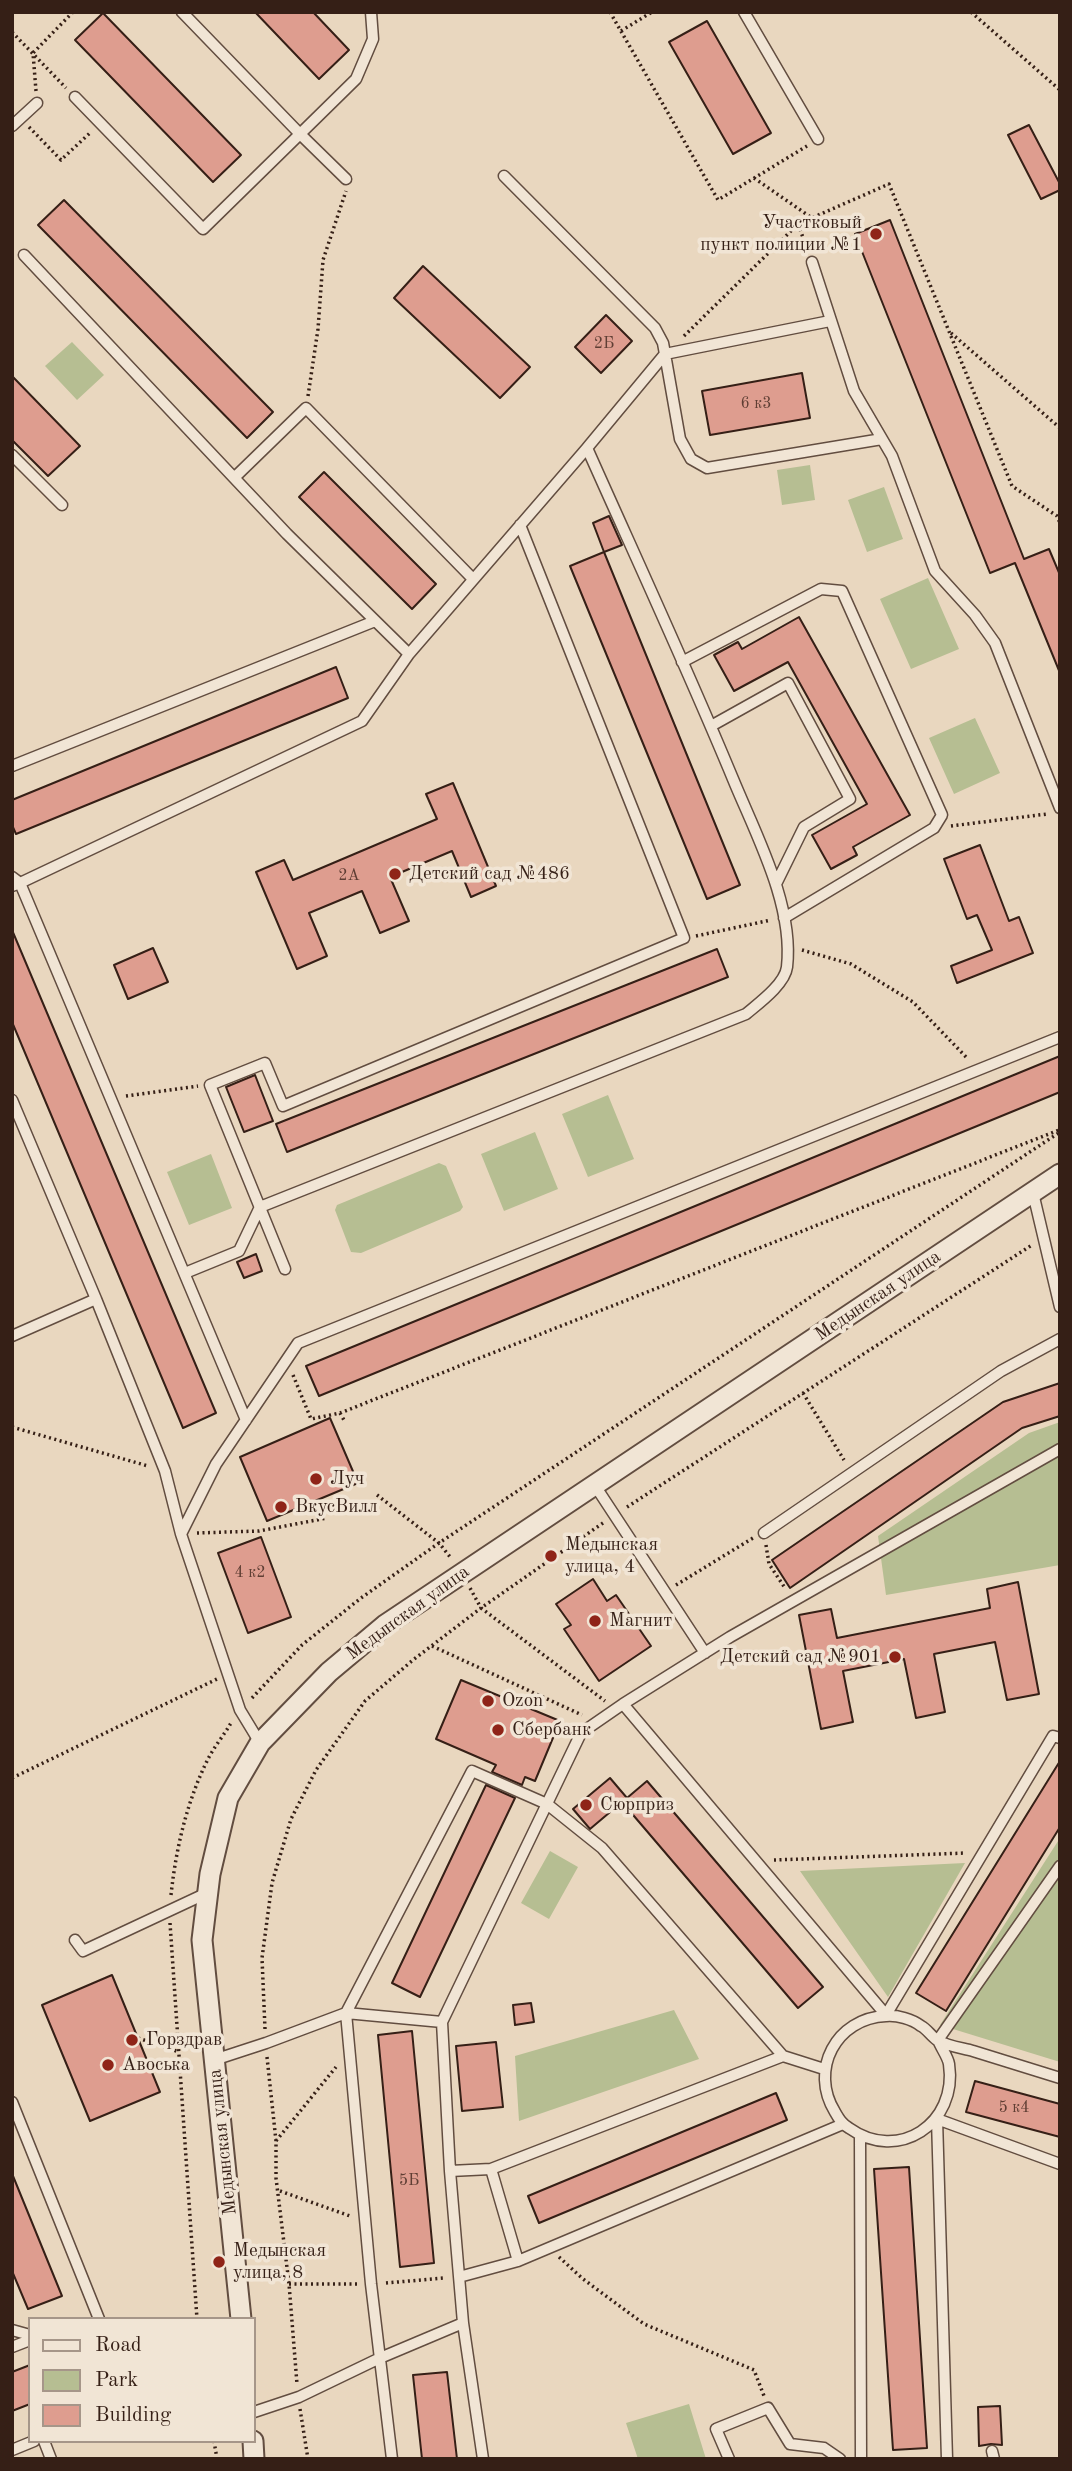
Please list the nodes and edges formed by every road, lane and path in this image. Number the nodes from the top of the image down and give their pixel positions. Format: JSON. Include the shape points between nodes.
{"nodes":[{"id":1,"x":73,"y":12,"type":"edge"},
{"id":2,"x":182,"y":12,"type":"edge"},
{"id":3,"x":371,"y":12,"type":"edge"},
{"id":4,"x":610,"y":12,"type":"edge"},
{"id":5,"x":652,"y":12,"type":"edge"},
{"id":6,"x":744,"y":12,"type":"edge"},
{"id":7,"x":971,"y":12,"type":"edge"},
{"id":8,"x":621,"y":31,"type":"junction"},
{"id":9,"x":12,"y":32,"type":"edge"},
{"id":10,"x":33,"y":53,"type":"junction"},
{"id":11,"x":1060,"y":90,"type":"edge"},
{"id":12,"x":75,"y":97,"type":"joint"},
{"id":13,"x":37,"y":103,"type":"joint"},
{"id":14,"x":21,"y":118,"type":"junction"},
{"id":15,"x":100,"y":123,"type":"junction"},
{"id":16,"x":12,"y":126,"type":"edge"},
{"id":17,"x":300,"y":134,"type":"junction"},
{"id":18,"x":818,"y":139,"type":"joint"},
{"id":19,"x":504,"y":176,"type":"dead end"},
{"id":20,"x":754,"y":178,"type":"junction"},
{"id":21,"x":346,"y":180,"type":"joint"},
{"id":22,"x":811,"y":218,"type":"junction"},
{"id":23,"x":798,"y":224,"type":"junction"},
{"id":24,"x":24,"y":255,"type":"dead end"},
{"id":25,"x":812,"y":262,"type":"joint"},
{"id":26,"x":830,"y":321,"type":"junction"},
{"id":27,"x":948,"y":331,"type":"junction"},
{"id":28,"x":665,"y":354,"type":"junction"},
{"id":29,"x":306,"y":408,"type":"junction"},
{"id":30,"x":1060,"y":428,"type":"edge"},
{"id":31,"x":882,"y":439,"type":"junction"},
{"id":32,"x":587,"y":448,"type":"junction"},
{"id":33,"x":12,"y":455,"type":"edge"},
{"id":34,"x":235,"y":477,"type":"junction"},
{"id":35,"x":62,"y":505,"type":"dead end"},
{"id":36,"x":1060,"y":523,"type":"edge"},
{"id":37,"x":520,"y":525,"type":"junction"},
{"id":38,"x":473,"y":579,"type":"junction"},
{"id":39,"x":375,"y":621,"type":"junction"},
{"id":40,"x":409,"y":654,"type":"junction"},
{"id":41,"x":682,"y":662,"type":"junction"},
{"id":42,"x":711,"y":726,"type":"junction"},
{"id":43,"x":12,"y":766,"type":"edge"},
{"id":44,"x":1060,"y":808,"type":"edge"},
{"id":45,"x":1049,"y":814,"type":"dead end"},
{"id":46,"x":933,"y":828,"type":"junction"},
{"id":47,"x":15,"y":882,"type":"edge"},
{"id":48,"x":776,"y":884,"type":"junction"},
{"id":49,"x":784,"y":918,"type":"junction"},
{"id":50,"x":684,"y":938,"type":"junction"},
{"id":51,"x":787,"y":945,"type":"junction"},
{"id":52,"x":1060,"y":1037,"type":"edge"},
{"id":53,"x":978,"y":1070,"type":"junction"},
{"id":54,"x":210,"y":1085,"type":"junction"},
{"id":55,"x":111,"y":1098,"type":"junction"},
{"id":56,"x":12,"y":1100,"type":"edge"},
{"id":57,"x":1060,"y":1131,"type":"edge"},
{"id":58,"x":1060,"y":1174,"type":"edge"},
{"id":59,"x":1033,"y":1192,"type":"junction"},
{"id":60,"x":260,"y":1207,"type":"junction"},
{"id":61,"x":1043,"y":1238,"type":"junction"},
{"id":62,"x":285,"y":1269,"type":"dead end"},
{"id":63,"x":185,"y":1273,"type":"junction"},
{"id":64,"x":96,"y":1299,"type":"junction"},
{"id":65,"x":1060,"y":1307,"type":"edge"},
{"id":66,"x":12,"y":1336,"type":"edge"},
{"id":67,"x":1060,"y":1339,"type":"edge"},
{"id":68,"x":287,"y":1360,"type":"junction"},
{"id":69,"x":803,"y":1393,"type":"junction"},
{"id":70,"x":340,"y":1413,"type":"junction"},
{"id":71,"x":246,"y":1420,"type":"junction"},
{"id":72,"x":344,"y":1420,"type":"dead end"},
{"id":73,"x":12,"y":1427,"type":"edge"},
{"id":74,"x":1060,"y":1449,"type":"edge"},
{"id":75,"x":845,"y":1461,"type":"dead end"},
{"id":76,"x":165,"y":1471,"type":"junction"},
{"id":77,"x":594,"y":1484,"type":"junction"},
{"id":78,"x":377,"y":1495,"type":"dead end"},
{"id":79,"x":615,"y":1515,"type":"junction"},
{"id":80,"x":327,"y":1518,"type":"dead end"},
{"id":81,"x":764,"y":1533,"type":"joint"},
{"id":82,"x":181,"y":1534,"type":"junction"},
{"id":83,"x":439,"y":1543,"type":"junction"},
{"id":84,"x":739,"y":1544,"type":"dead end"},
{"id":85,"x":463,"y":1573,"type":"junction"},
{"id":86,"x":788,"y":1591,"type":"dead end"},
{"id":87,"x":665,"y":1592,"type":"junction"},
{"id":88,"x":481,"y":1608,"type":"junction"},
{"id":89,"x":432,"y":1646,"type":"junction"},
{"id":90,"x":705,"y":1653,"type":"junction"},
{"id":91,"x":228,"y":1674,"type":"junction"},
{"id":92,"x":619,"y":1706,"type":"junction"},
{"id":93,"x":240,"y":1710,"type":"junction"},
{"id":94,"x":597,"y":1722,"type":"junction"},
{"id":95,"x":1060,"y":1738,"type":"edge"},
{"id":96,"x":260,"y":1743,"type":"junction"},
{"id":97,"x":12,"y":1779,"type":"edge"},
{"id":98,"x":547,"y":1804,"type":"junction"},
{"id":99,"x":983,"y":1853,"type":"junction"},
{"id":100,"x":755,"y":1860,"type":"junction"},
{"id":101,"x":1060,"y":1866,"type":"edge"},
{"id":102,"x":207,"y":1893,"type":"junction"},
{"id":103,"x":75,"y":1940,"type":"dead end"},
{"id":104,"x":346,"y":2012,"type":"junction"},
{"id":105,"x":886,"y":2015,"type":"junction"},
{"id":106,"x":442,"y":2022,"type":"junction"},
{"id":107,"x":138,"y":2038,"type":"dead end"},
{"id":108,"x":938,"y":2040,"type":"junction"},
{"id":109,"x":266,"y":2043,"type":"junction"},
{"id":110,"x":350,"y":2050,"type":"junction"},
{"id":111,"x":179,"y":2052,"type":"dead end"},
{"id":112,"x":783,"y":2056,"type":"junction"},
{"id":113,"x":214,"y":2060,"type":"junction"},
{"id":114,"x":824,"y":2069,"type":"junction"},
{"id":115,"x":1060,"y":2078,"type":"edge"},
{"id":116,"x":12,"y":2102,"type":"edge"},
{"id":117,"x":937,"y":2119,"type":"junction"},
{"id":118,"x":843,"y":2124,"type":"junction"},
{"id":119,"x":860,"y":2136,"type":"junction"},
{"id":120,"x":276,"y":2141,"type":"junction"},
{"id":121,"x":1060,"y":2164,"type":"edge"},
{"id":122,"x":491,"y":2169,"type":"junction"},
{"id":123,"x":450,"y":2171,"type":"junction"},
{"id":124,"x":187,"y":2188,"type":"dead end"},
{"id":125,"x":280,"y":2191,"type":"junction"},
{"id":126,"x":367,"y":2222,"type":"junction"},
{"id":127,"x":548,"y":2248,"type":"junction"},
{"id":128,"x":518,"y":2261,"type":"junction"},
{"id":129,"x":459,"y":2277,"type":"junction"},
{"id":130,"x":98,"y":2317,"type":"edge"},
{"id":131,"x":197,"y":2317,"type":"edge"},
{"id":132,"x":241,"y":2317,"type":"edge"},
{"id":133,"x":463,"y":2323,"type":"junction"},
{"id":134,"x":12,"y":2330,"type":"edge"},
{"id":135,"x":28,"y":2337,"type":"edge"},
{"id":136,"x":28,"y":2339,"type":"edge"},
{"id":137,"x":12,"y":2347,"type":"edge"},
{"id":138,"x":380,"y":2358,"type":"junction"},
{"id":139,"x":299,"y":2397,"type":"junction"},
{"id":140,"x":768,"y":2408,"type":"junction"},
{"id":141,"x":256,"y":2411,"type":"edge"},
{"id":142,"x":29,"y":2443,"type":"edge"},
{"id":143,"x":12,"y":2450,"type":"edge"},
{"id":144,"x":309,"y":2459,"type":"edge"},
{"id":145,"x":392,"y":2459,"type":"edge"},
{"id":146,"x":483,"y":2459,"type":"edge"},
{"id":147,"x":729,"y":2459,"type":"edge"},
{"id":148,"x":840,"y":2459,"type":"edge"},
{"id":149,"x":861,"y":2459,"type":"edge"},
{"id":150,"x":947,"y":2459,"type":"edge"}],
"edges":[{"from":1,"to":10,"type":"path"},
{"from":2,"to":17,"type":"lane"},
{"from":3,"to":17,"type":"lane","via":[[373,38],[356,79]]},
{"from":4,"to":8,"type":"path"},
{"from":5,"to":8,"type":"path"},
{"from":6,"to":18,"type":"lane"},
{"from":7,"to":11,"type":"path"},
{"from":8,"to":20,"type":"path","via":[[718,200]]},
{"from":9,"to":10,"type":"path"},
{"from":10,"to":12,"type":"path"},
{"from":10,"to":13,"type":"path"},
{"from":12,"to":15,"type":"lane"},
{"from":13,"to":14,"type":"lane"},
{"from":14,"to":15,"type":"path","via":[[61,160]]},
{"from":14,"to":16,"type":"lane"},
{"from":15,"to":17,"type":"lane","via":[[203,229]]},
{"from":17,"to":21,"type":"lane"},
{"from":18,"to":20,"type":"path"},
{"from":19,"to":28,"type":"lane","via":[[656,328]]},
{"from":20,"to":22,"type":"path"},
{"from":21,"to":29,"type":"path","via":[[346,196],[323,260]]},
{"from":22,"to":23,"type":"path"},
{"from":22,"to":27,"type":"path","via":[[889,184]]},
{"from":23,"to":25,"type":"path"},
{"from":23,"to":28,"type":"path"},
{"from":24,"to":34,"type":"lane"},
{"from":25,"to":26,"type":"lane"},
{"from":26,"to":28,"type":"lane"},
{"from":26,"to":31,"type":"lane","via":[[854,391]]},
{"from":27,"to":30,"type":"path"},
{"from":27,"to":36,"type":"path","via":[[1012,486],[1057,516]]},
{"from":28,"to":31,"type":"lane","via":[[680,439],[691,459],[707,468]]},
{"from":28,"to":32,"type":"lane"},
{"from":29,"to":34,"type":"lane"},
{"from":29,"to":38,"type":"lane"},
{"from":31,"to":44,"type":"lane","via":[[935,572],[995,643]]},
{"from":32,"to":37,"type":"lane"},
{"from":32,"to":41,"type":"lane"},
{"from":33,"to":35,"type":"lane"},
{"from":34,"to":39,"type":"lane"},
{"from":37,"to":38,"type":"lane"},
{"from":37,"to":50,"type":"lane"},
{"from":38,"to":40,"type":"lane"},
{"from":39,"to":40,"type":"lane"},
{"from":39,"to":43,"type":"lane"},
{"from":40,"to":47,"type":"lane","via":[[362,721]]},
{"from":41,"to":42,"type":"lane"},
{"from":41,"to":46,"type":"lane","via":[[821,589],[842,591],[942,815]]},
{"from":42,"to":48,"type":"lane"},
{"from":42,"to":48,"type":"lane","via":[[788,683],[850,799],[804,827]]},
{"from":45,"to":46,"type":"path"},
{"from":46,"to":49,"type":"lane"},
{"from":47,"to":55,"type":"lane"},
{"from":48,"to":49,"type":"lane"},
{"from":49,"to":50,"type":"path"},
{"from":49,"to":51,"type":"lane"},
{"from":50,"to":54,"type":"lane","via":[[283,1106],[265,1063]]},
{"from":51,"to":53,"type":"path","via":[[851,964],[913,1002]]},
{"from":51,"to":60,"type":"lane","via":[[787,970],[772,993],[747,1014]]},
{"from":52,"to":53,"type":"lane"},
{"from":53,"to":68,"type":"lane","via":[[298,1343]]},
{"from":54,"to":55,"type":"path"},
{"from":54,"to":60,"type":"lane"},
{"from":55,"to":63,"type":"lane"},
{"from":56,"to":64,"type":"lane"},
{"from":57,"to":70,"type":"path"},
{"from":57,"to":83,"type":"path"},
{"from":58,"to":59,"type":"street","name":"Медынская улица"},
{"from":59,"to":61,"type":"lane"},
{"from":59,"to":77,"type":"street","name":"Медынская улица"},
{"from":60,"to":62,"type":"lane"},
{"from":60,"to":63,"type":"lane","via":[[240,1251]]},
{"from":61,"to":65,"type":"lane"},
{"from":61,"to":69,"type":"path"},
{"from":63,"to":71,"type":"lane"},
{"from":64,"to":66,"type":"lane"},
{"from":64,"to":76,"type":"lane"},
{"from":67,"to":81,"type":"lane","via":[[1001,1371]]},
{"from":68,"to":70,"type":"path","via":[[312,1419]]},
{"from":68,"to":71,"type":"lane"},
{"from":69,"to":75,"type":"path"},
{"from":69,"to":79,"type":"path"},
{"from":70,"to":72,"type":"path"},
{"from":71,"to":82,"type":"lane","via":[[216,1464]]},
{"from":73,"to":76,"type":"path"},
{"from":74,"to":90,"type":"lane"},
{"from":76,"to":82,"type":"lane"},
{"from":77,"to":79,"type":"lane"},
{"from":77,"to":85,"type":"street","name":"Медынская улица"},
{"from":78,"to":83,"type":"path"},
{"from":79,"to":87,"type":"lane"},
{"from":79,"to":88,"type":"path"},
{"from":80,"to":82,"type":"path","via":[[259,1531]]},
{"from":81,"to":86,"type":"path","via":[[769,1564]]},
{"from":82,"to":91,"type":"lane"},
{"from":83,"to":93,"type":"path","via":[[302,1645]]},
{"from":84,"to":87,"type":"path"},
{"from":85,"to":88,"type":"path"},
{"from":85,"to":96,"type":"street","name":"Медынская улица","via":[[385,1625],[328,1672]]},
{"from":87,"to":90,"type":"lane"},
{"from":88,"to":89,"type":"path"},
{"from":88,"to":92,"type":"path"},
{"from":89,"to":94,"type":"path"},
{"from":89,"to":109,"type":"path","via":[[365,1701],[316,1770],[291,1819],[272,1883],[262,1958]]},
{"from":90,"to":92,"type":"lane"},
{"from":91,"to":93,"type":"lane"},
{"from":91,"to":97,"type":"path"},
{"from":92,"to":94,"type":"lane"},
{"from":92,"to":100,"type":"lane"},
{"from":93,"to":96,"type":"lane"},
{"from":94,"to":98,"type":"lane","via":[[581,1733]]},
{"from":95,"to":99,"type":"lane","via":[[1053,1736]]},
{"from":96,"to":102,"type":"street","name":"Медынская улица","via":[[229,1798]]},
{"from":98,"to":104,"type":"lane","via":[[472,1771]]},
{"from":98,"to":106,"type":"lane"},
{"from":98,"to":112,"type":"lane","via":[[602,1848]]},
{"from":99,"to":100,"type":"path"},
{"from":99,"to":105,"type":"lane"},
{"from":100,"to":105,"type":"lane"},
{"from":101,"to":108,"type":"lane"},
{"from":102,"to":103,"type":"lane","via":[[83,1951]]},
{"from":102,"to":113,"type":"street","name":"Медынская улица","via":[[202,1940]]},
{"from":104,"to":106,"type":"lane"},
{"from":104,"to":109,"type":"lane"},
{"from":104,"to":110,"type":"lane"},
{"from":105,"to":108,"type":"lane","via":[[920,2025]]},
{"from":105,"to":114,"type":"lane","via":[[847,2030],[832,2048]]},
{"from":106,"to":123,"type":"lane"},
{"from":107,"to":111,"type":"path"},
{"from":108,"to":115,"type":"lane"},
{"from":108,"to":117,"type":"lane","via":[[949,2063],[947,2101]]},
{"from":109,"to":113,"type":"lane"},
{"from":109,"to":120,"type":"path"},
{"from":110,"to":120,"type":"path"},
{"from":110,"to":126,"type":"lane"},
{"from":112,"to":114,"type":"lane"},
{"from":112,"to":122,"type":"lane"},
{"from":113,"to":132,"type":"street","name":"Медынская улица"},
{"from":114,"to":118,"type":"lane","via":[[827,2099]]},
{"from":116,"to":130,"type":"lane"},
{"from":117,"to":119,"type":"lane","via":[[928,2128],[894,2142]]},
{"from":117,"to":121,"type":"lane"},
{"from":117,"to":150,"type":"lane"},
{"from":118,"to":119,"type":"lane"},
{"from":118,"to":127,"type":"lane"},
{"from":119,"to":149,"type":"lane"},
{"from":120,"to":125,"type":"path"},
{"from":122,"to":123,"type":"lane"},
{"from":122,"to":128,"type":"lane"},
{"from":123,"to":129,"type":"lane"},
{"from":124,"to":131,"type":"path"},
{"from":125,"to":126,"type":"path"},
{"from":125,"to":139,"type":"path"},
{"from":126,"to":138,"type":"lane"},
{"from":127,"to":128,"type":"lane"},
{"from":127,"to":140,"type":"path","via":[[644,2324],[754,2370]]},
{"from":128,"to":129,"type":"lane"},
{"from":129,"to":133,"type":"lane"},
{"from":133,"to":138,"type":"lane"},
{"from":133,"to":146,"type":"lane"},
{"from":134,"to":135,"type":"lane"},
{"from":136,"to":137,"type":"lane"},
{"from":138,"to":139,"type":"lane"},
{"from":138,"to":145,"type":"lane"},
{"from":139,"to":141,"type":"lane"},
{"from":139,"to":144,"type":"path"},
{"from":140,"to":147,"type":"lane","via":[[716,2429]]},
{"from":140,"to":148,"type":"lane","via":[[790,2444],[824,2448]]},
{"from":142,"to":143,"type":"lane"}]}
